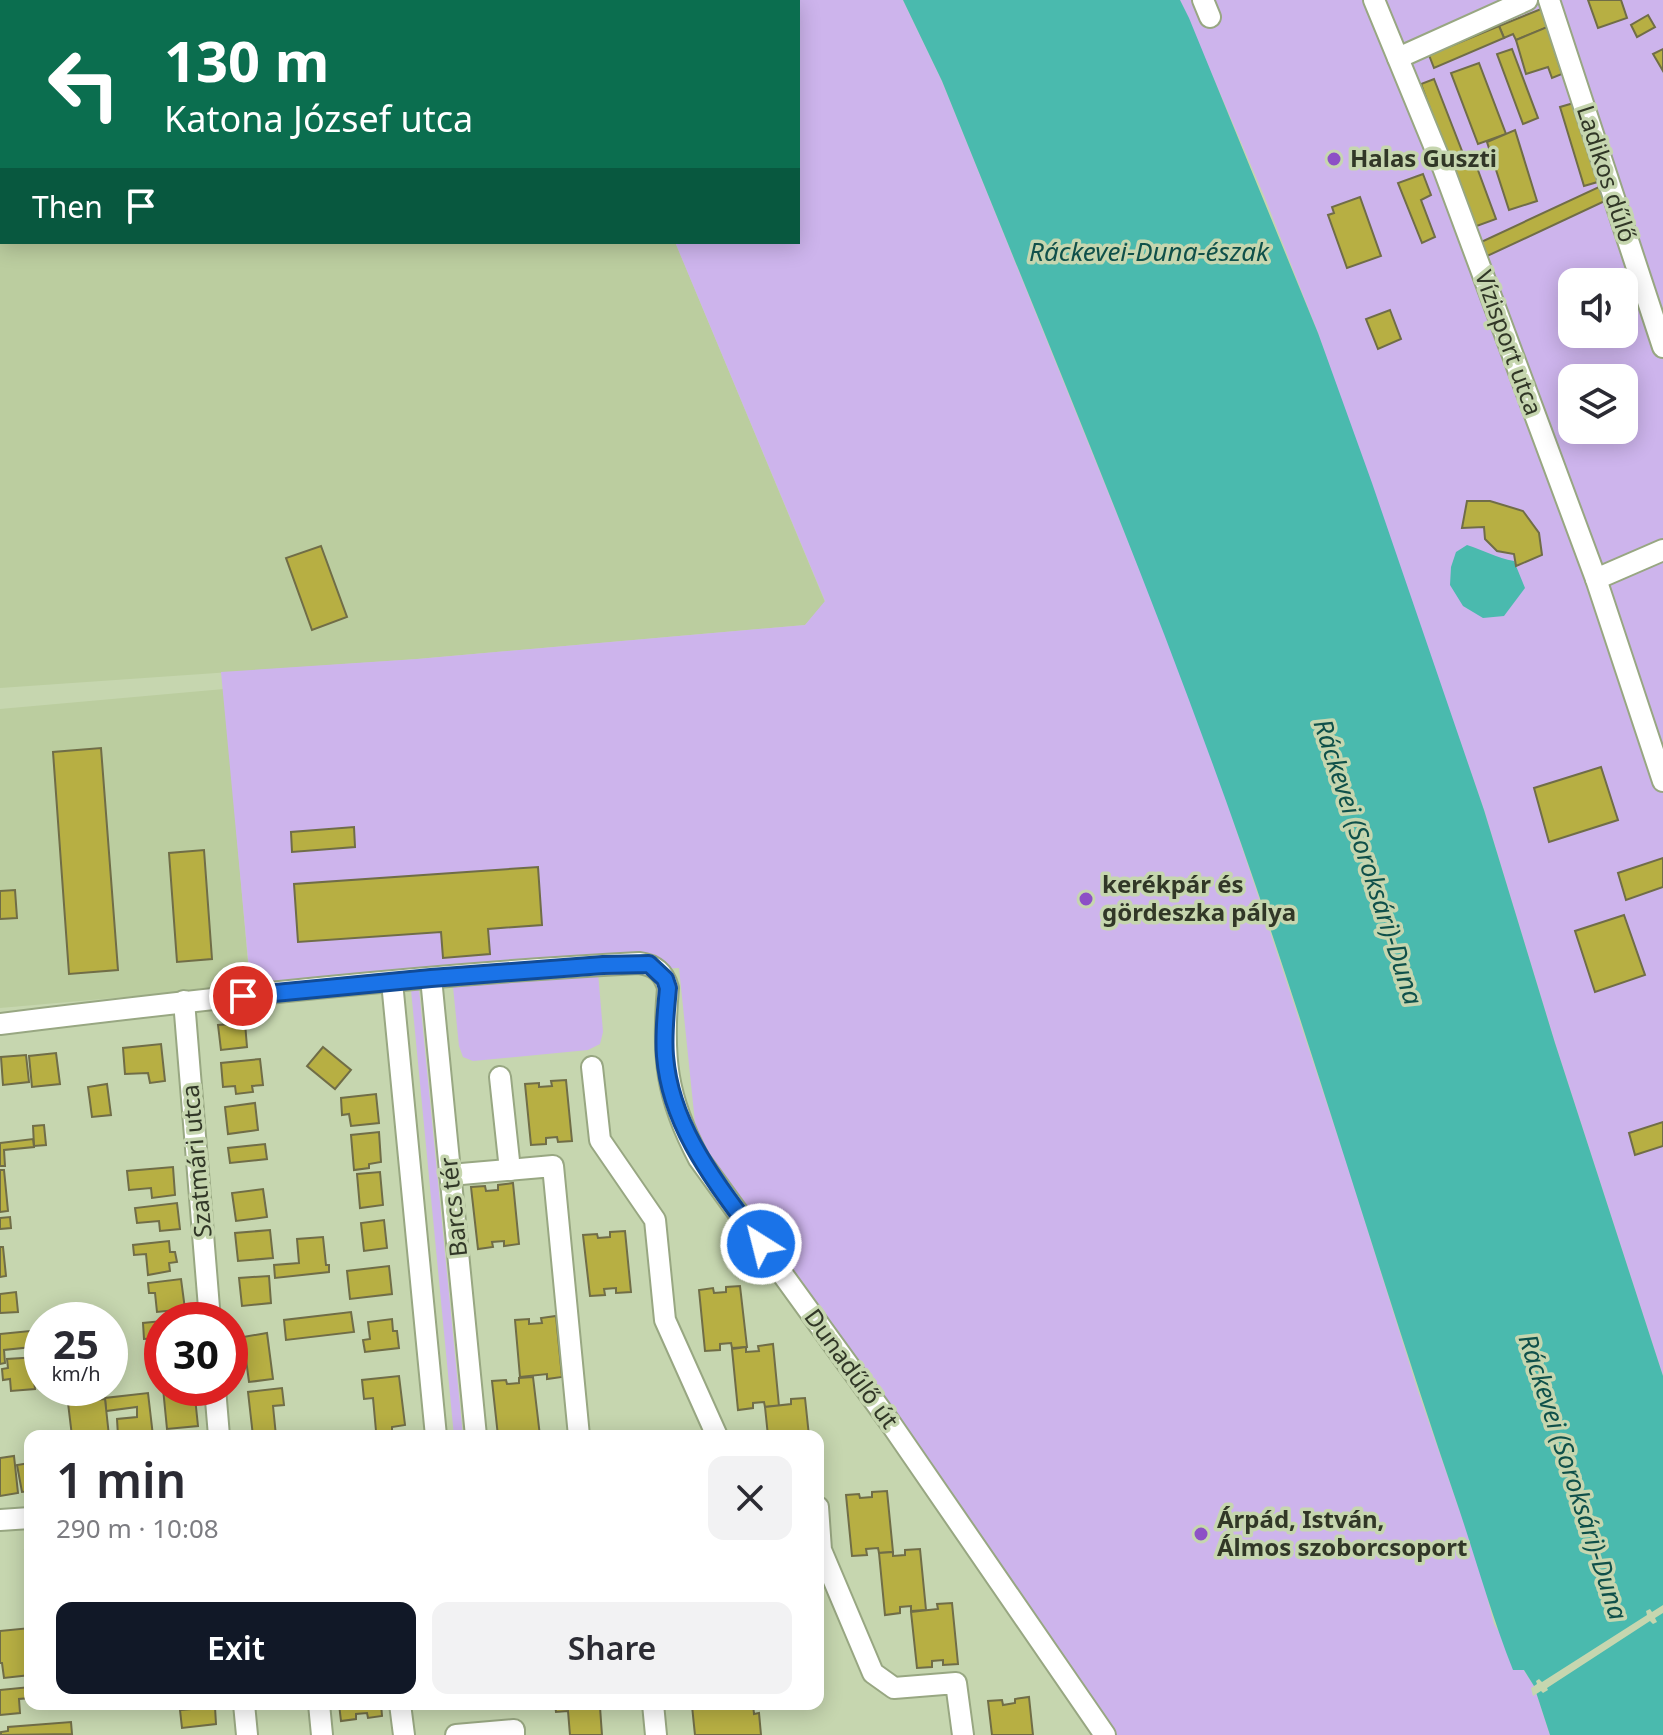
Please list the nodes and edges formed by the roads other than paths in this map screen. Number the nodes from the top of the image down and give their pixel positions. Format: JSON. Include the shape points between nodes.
{"nodes":[{"id":1,"x":1374,"y":0,"type":"edge"},
{"id":2,"x":1527,"y":0,"type":"edge"},
{"id":3,"x":1549,"y":0,"type":"edge"},
{"id":4,"x":1398,"y":58,"type":"junction"},
{"id":5,"x":1663,"y":347,"type":"edge"},
{"id":6,"x":1663,"y":550,"type":"edge"},
{"id":7,"x":1596,"y":579,"type":"junction"},
{"id":8,"x":1663,"y":781,"type":"edge"},
{"id":9,"x":431,"y":978,"type":"junction"},
{"id":10,"x":392,"y":982,"type":"junction"},
{"id":11,"x":184,"y":1001,"type":"junction"},
{"id":12,"x":0,"y":1024,"type":"edge"},
{"id":13,"x":592,"y":1067,"type":"dead end"},
{"id":14,"x":500,"y":1077,"type":"dead end"},
{"id":15,"x":510,"y":1170,"type":"junction"},
{"id":16,"x":450,"y":1175,"type":"junction"},
{"id":17,"x":209,"y":1302,"type":"edge"},
{"id":18,"x":216,"y":1406,"type":"edge"},
{"id":19,"x":218,"y":1430,"type":"edge"},
{"id":20,"x":435,"y":1430,"type":"edge"},
{"id":21,"x":475,"y":1430,"type":"edge"},
{"id":22,"x":578,"y":1430,"type":"edge"},
{"id":23,"x":714,"y":1430,"type":"edge"},
{"id":24,"x":24,"y":1518,"type":"edge"},
{"id":25,"x":0,"y":1520,"type":"edge"},
{"id":26,"x":824,"y":1559,"type":"edge"},
{"id":27,"x":245,"y":1710,"type":"edge"},
{"id":28,"x":320,"y":1710,"type":"edge"},
{"id":29,"x":401,"y":1710,"type":"edge"},
{"id":30,"x":654,"y":1710,"type":"edge"},
{"id":31,"x":514,"y":1732,"type":"edge"},
{"id":32,"x":247,"y":1735,"type":"edge"},
{"id":33,"x":322,"y":1735,"type":"edge"},
{"id":34,"x":404,"y":1735,"type":"edge"},
{"id":35,"x":456,"y":1735,"type":"edge"},
{"id":36,"x":656,"y":1735,"type":"edge"},
{"id":37,"x":963,"y":1735,"type":"edge"},
{"id":38,"x":1105,"y":1735,"type":"edge"}],
"edges":[{"from":1,"to":4,"type":"street","name":"Vízisport utca"},
{"from":2,"to":4,"type":"street"},
{"from":3,"to":5,"type":"street","name":"Ladikos dűlő"},
{"from":4,"to":7,"type":"street","name":"Vízisport utca"},
{"from":6,"to":7,"type":"street"},
{"from":7,"to":8,"type":"street","name":"Vízisport utca"},
{"from":9,"to":10,"type":"street","name":"Dunadűlő út"},
{"from":9,"to":16,"type":"street","name":"Barcs tér"},
{"from":9,"to":38,"type":"street","name":"Dunadűlő út","via":[[649,964],[665,979],[667,1072],[699,1159],[891,1424]]},
{"from":10,"to":11,"type":"street","name":"Dunadűlő út"},
{"from":10,"to":20,"type":"street","name":"Barcs tér"},
{"from":11,"to":12,"type":"street","name":"Dunadűlő út"},
{"from":11,"to":17,"type":"street","name":"Szatmári utca"},
{"from":13,"to":23,"type":"street","via":[[600,1140],[655,1220],[665,1320]]},
{"from":14,"to":15,"type":"street"},
{"from":15,"to":16,"type":"street"},
{"from":15,"to":22,"type":"street","via":[[553,1166]]},
{"from":16,"to":21,"type":"street","name":"Barcs tér"},
{"from":18,"to":19,"type":"street"},
{"from":24,"to":25,"type":"street"},
{"from":26,"to":37,"type":"street","via":[[873,1673],[894,1688],[956,1683]]},
{"from":27,"to":32,"type":"street"},
{"from":28,"to":33,"type":"street"},
{"from":29,"to":34,"type":"street"},
{"from":30,"to":36,"type":"street"},
{"from":31,"to":35,"type":"street"}]}
